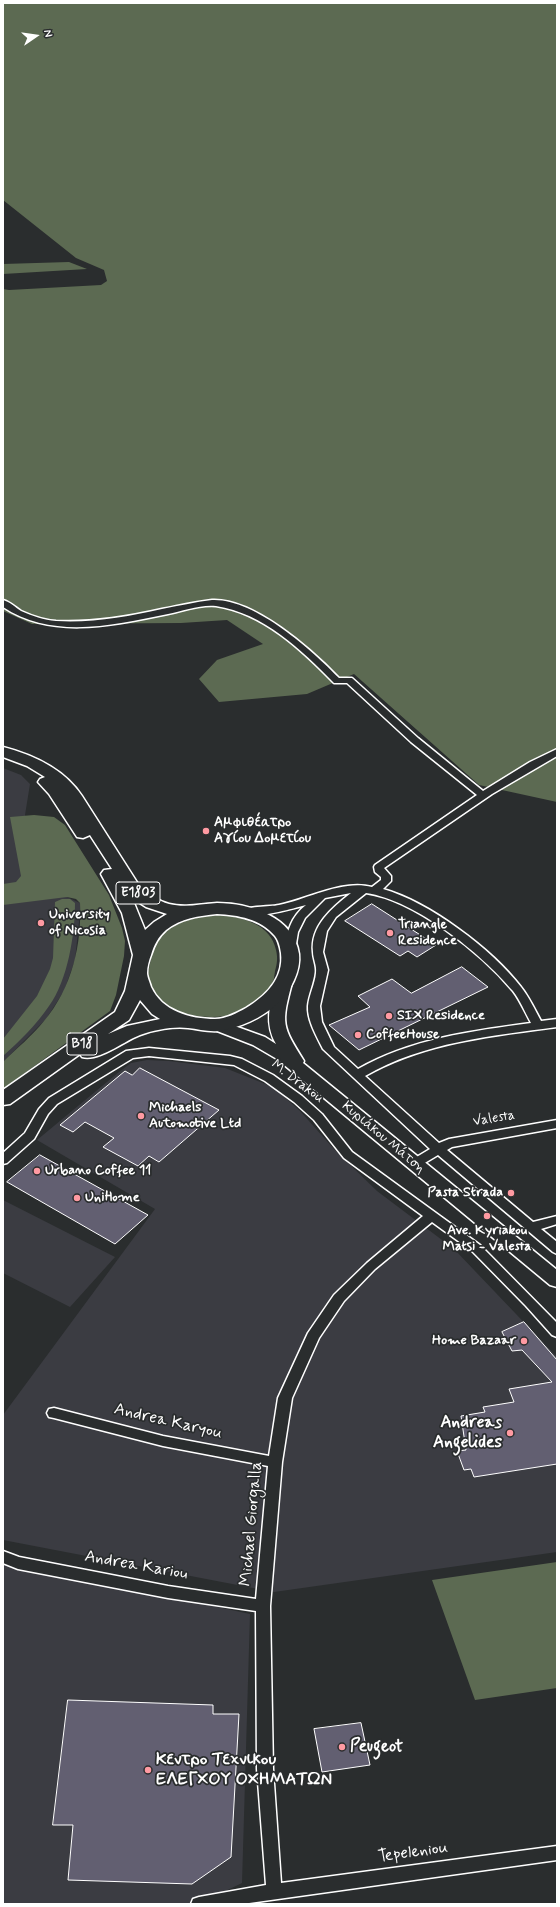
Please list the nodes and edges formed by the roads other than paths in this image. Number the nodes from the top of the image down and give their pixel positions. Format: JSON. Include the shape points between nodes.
{"nodes":[{"id":1,"x":3,"y":603,"type":"edge"},
{"id":2,"x":3,"y":752,"type":"edge"},
{"id":3,"x":557,"y":752,"type":"edge"},
{"id":4,"x":3,"y":760,"type":"edge"},
{"id":5,"x":483,"y":796,"type":"junction"},
{"id":6,"x":370,"y":889,"type":"junction"},
{"id":7,"x":325,"y":895,"type":"junction"},
{"id":8,"x":204,"y":909,"type":"junction"},
{"id":9,"x":244,"y":912,"type":"junction"},
{"id":10,"x":290,"y":952,"type":"junction"},
{"id":11,"x":140,"y":965,"type":"junction"},
{"id":12,"x":285,"y":981,"type":"junction"},
{"id":13,"x":186,"y":1022,"type":"junction"},
{"id":14,"x":557,"y":1023,"type":"edge"},
{"id":15,"x":218,"y":1025,"type":"junction"},
{"id":16,"x":538,"y":1026,"type":"junction"},
{"id":17,"x":303,"y":1070,"type":"junction"},
{"id":18,"x":357,"y":1075,"type":"junction"},
{"id":19,"x":3,"y":1098,"type":"edge"},
{"id":20,"x":3,"y":1111,"type":"edge"},
{"id":21,"x":557,"y":1124,"type":"edge"},
{"id":22,"x":438,"y":1149,"type":"junction"},
{"id":23,"x":6,"y":1153,"type":"edge"},
{"id":24,"x":414,"y":1164,"type":"junction"},
{"id":25,"x":431,"y":1216,"type":"junction"},
{"id":26,"x":557,"y":1220,"type":"edge"},
{"id":27,"x":531,"y":1227,"type":"junction"},
{"id":28,"x":557,"y":1249,"type":"edge"},
{"id":29,"x":557,"y":1280,"type":"edge"},
{"id":30,"x":557,"y":1332,"type":"edge"},
{"id":31,"x":54,"y":1413,"type":"dead end"},
{"id":32,"x":275,"y":1462,"type":"junction"},
{"id":33,"x":3,"y":1557,"type":"edge"},
{"id":34,"x":263,"y":1606,"type":"junction"},
{"id":35,"x":557,"y":1853,"type":"edge"},
{"id":36,"x":274,"y":1891,"type":"junction"},
{"id":37,"x":199,"y":1904,"type":"edge"}],
"edges":[{"from":1,"to":5,"type":"street","via":[[33,619],[59,624],[122,619],[214,604],[248,612],[300,646],[337,681],[349,680],[398,727],[450,772]]},
{"from":2,"to":8,"type":"main road","number":"E1803","via":[[40,766],[65,785],[134,890],[142,898],[173,911]]},
{"from":3,"to":5,"type":"street"},
{"from":4,"to":11,"type":"main road","number":"E1803","via":[[32,772],[55,791],[128,906],[139,936]]},
{"from":5,"to":6,"type":"street","via":[[379,867],[380,872],[386,876],[386,881]]},
{"from":6,"to":7,"type":"street","via":[[333,891]]},
{"from":6,"to":16,"type":"street","via":[[389,892],[452,929],[483,955],[517,990]]},
{"from":6,"to":18,"type":"street","via":[[334,912],[323,928],[318,953],[323,968],[314,1008],[319,1030],[329,1049]]},
{"from":7,"to":9,"type":"street","via":[[280,909]]},
{"from":7,"to":10,"type":"street","via":[[295,921]]},
{"from":8,"to":9,"type":"main road","via":[[225,908]]},
{"from":8,"to":11,"type":"main road","via":[[183,914],[165,923],[149,938]]},
{"from":9,"to":10,"type":"main road","via":[[264,919],[280,930]]},
{"from":10,"to":12,"type":"main road","via":[[291,963]]},
{"from":11,"to":13,"type":"main road","via":[[141,987],[153,1005],[172,1018]]},
{"from":11,"to":19,"type":"main road","number":"B18","via":[[132,1002],[122,1016]]},
{"from":12,"to":15,"type":"main road","via":[[273,997],[254,1011]]},
{"from":12,"to":17,"type":"main road","name":"Κυριάκου Μάτση","via":[[275,1015],[276,1026],[280,1037]]},
{"from":13,"to":15,"type":"main road"},
{"from":13,"to":20,"type":"main road","number":"B18","via":[[148,1026],[120,1035],[47,1079]]},
{"from":14,"to":16,"type":"street"},
{"from":15,"to":17,"type":"main road","name":"Κυριάκου Μάτση","via":[[271,1047]]},
{"from":16,"to":18,"type":"street","via":[[427,1044],[372,1065]]},
{"from":17,"to":24,"type":"main road","name":"Κυριάκου Μάτση"},
{"from":18,"to":22,"type":"street"},
{"from":21,"to":22,"type":"street","name":"Valesta","via":[[462,1139],[449,1142]]},
{"from":22,"to":24,"type":"street","name":"Valesta"},
{"from":22,"to":27,"type":"street"},
{"from":23,"to":25,"type":"street","name":"M. Drakou","via":[[30,1136],[43,1112],[53,1101],[130,1054],[149,1052],[230,1060],[269,1078],[298,1099],[318,1117],[348,1155]]},
{"from":24,"to":29,"type":"main road","name":"Κυριάκου Μάτση"},
{"from":25,"to":30,"type":"street","name":"M. Drakou","via":[[486,1258],[532,1303]]},
{"from":25,"to":32,"type":"street","name":"Michael Giorgalla","via":[[371,1266],[339,1298],[313,1336],[285,1398]]},
{"from":26,"to":27,"type":"street"},
{"from":27,"to":28,"type":"street"},
{"from":31,"to":32,"type":"street","name":"Andrea Karyou","via":[[163,1441]]},
{"from":32,"to":34,"type":"street","name":"Michael Giorgalla"},
{"from":33,"to":34,"type":"street","name":"Andrea Kariou","via":[[18,1563],[168,1592]]},
{"from":34,"to":36,"type":"street","name":"Michael Giorgalla","via":[[265,1769]]},
{"from":35,"to":36,"type":"street","name":"Tepeleniou"},
{"from":36,"to":37,"type":"street","name":"Tepeleniou"}]}
